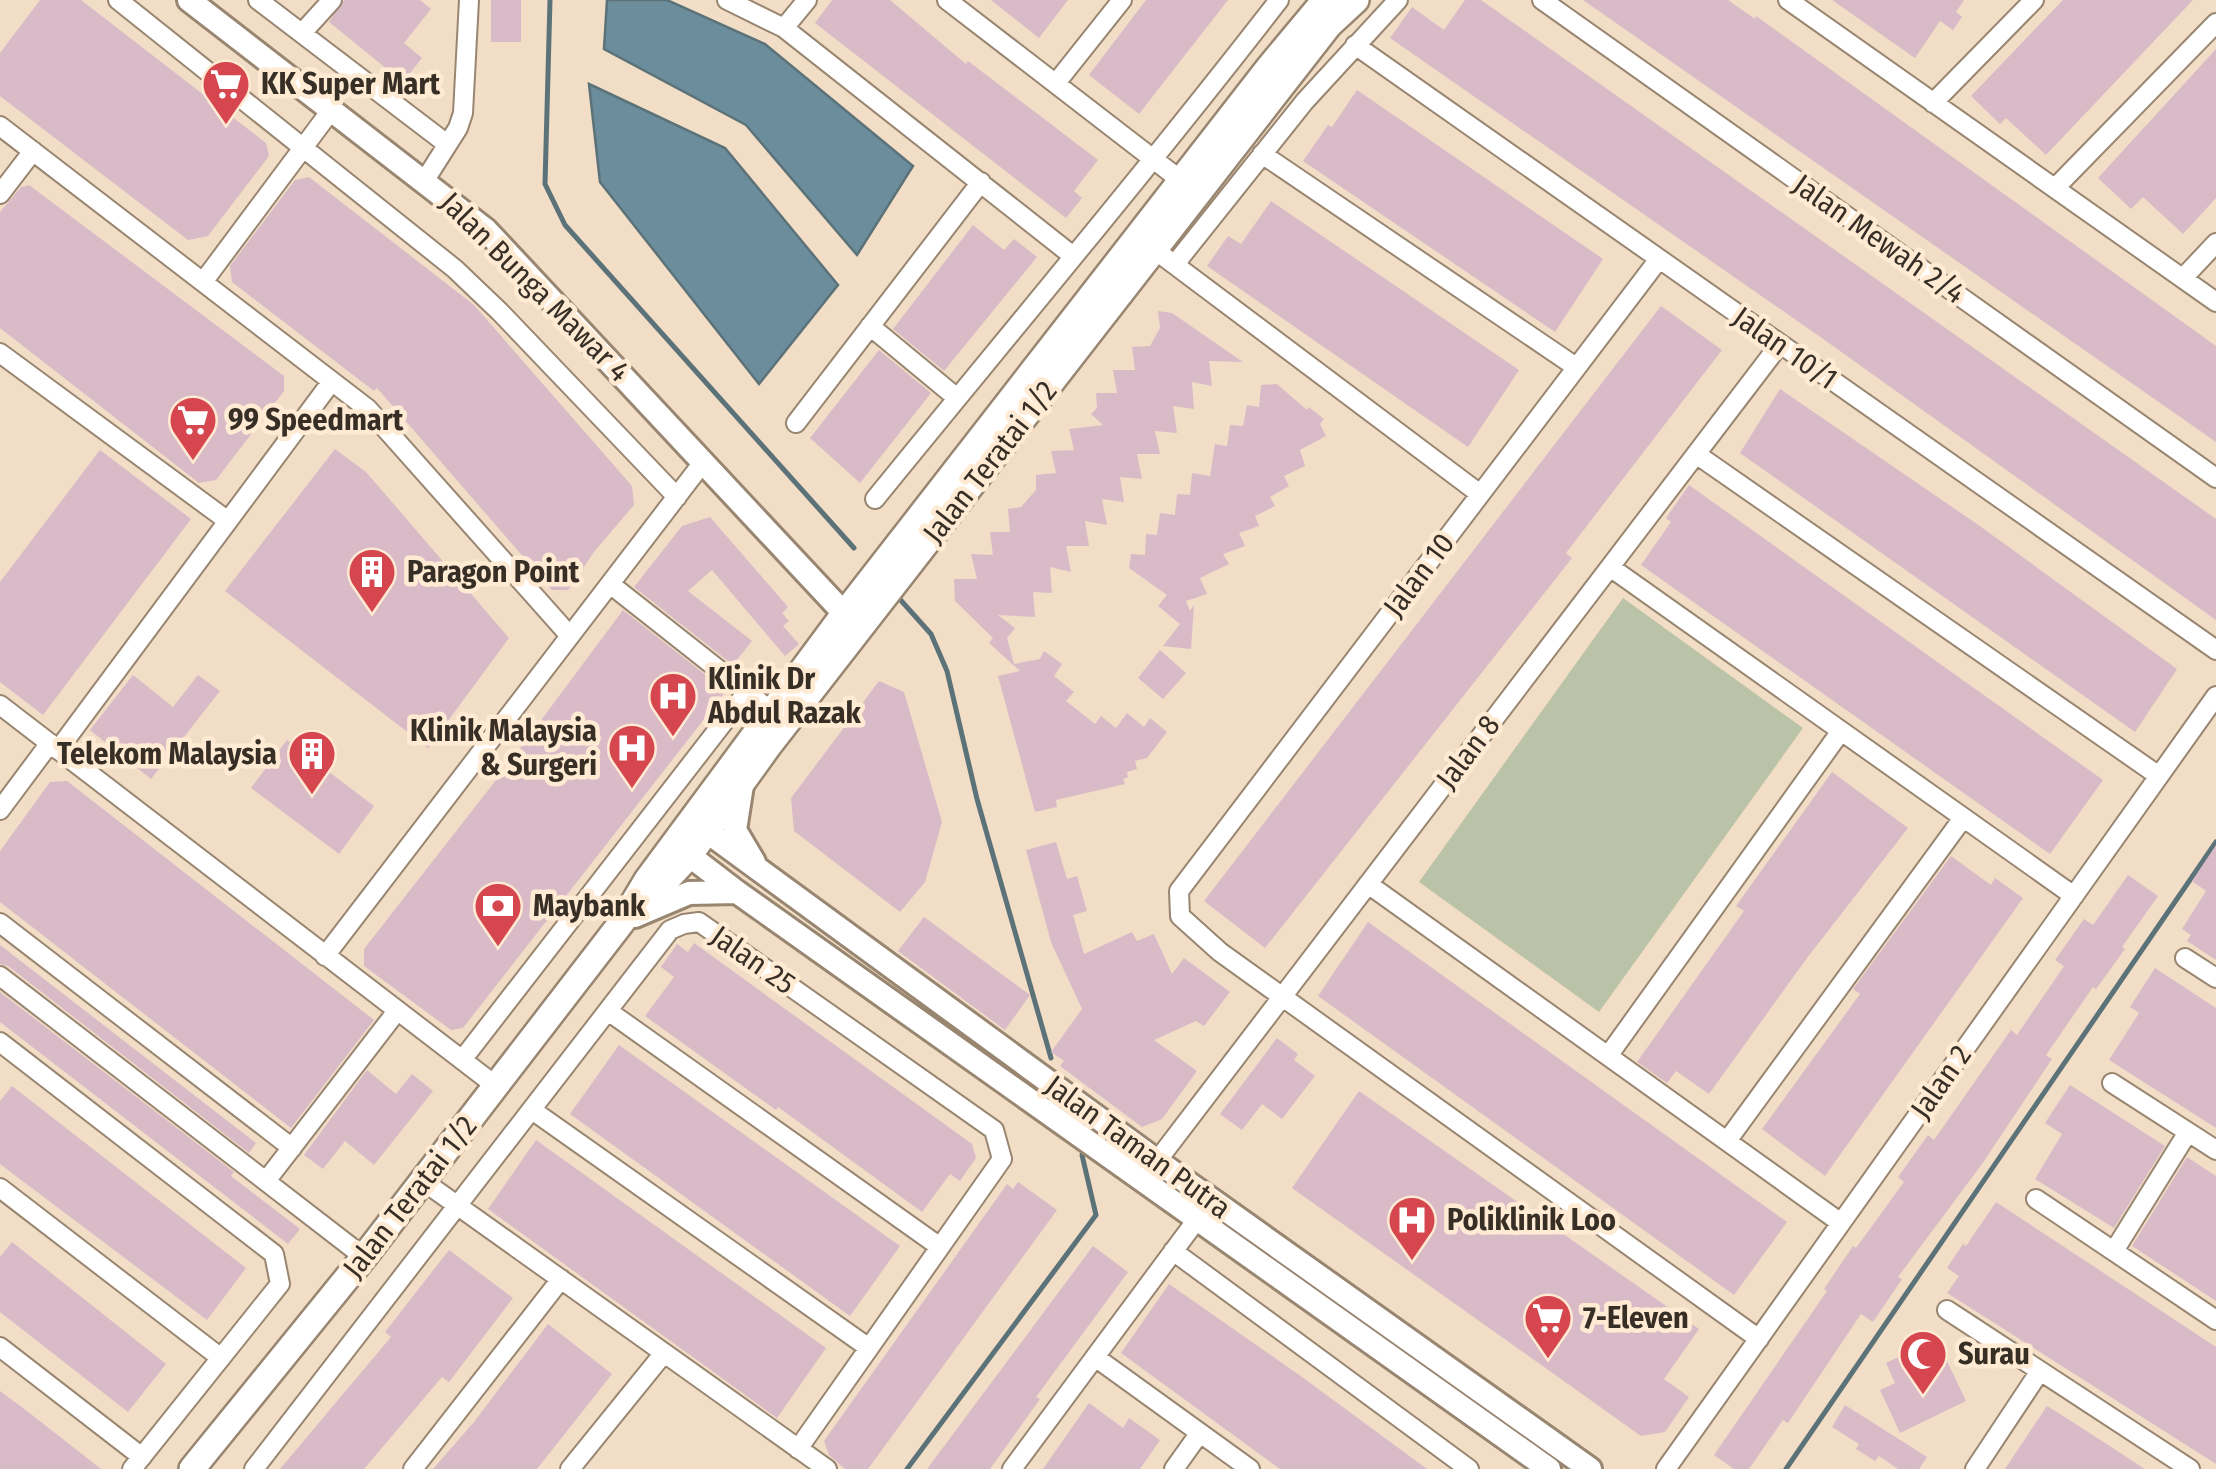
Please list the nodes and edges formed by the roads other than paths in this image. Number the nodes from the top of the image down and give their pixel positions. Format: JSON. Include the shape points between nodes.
{"nodes":[{"id":1,"x":118,"y":0,"type":"edge"},
{"id":2,"x":189,"y":0,"type":"edge"},
{"id":3,"x":258,"y":0,"type":"edge"},
{"id":4,"x":332,"y":0,"type":"edge"},
{"id":5,"x":469,"y":0,"type":"edge"},
{"id":6,"x":727,"y":0,"type":"edge"},
{"id":7,"x":807,"y":0,"type":"edge"},
{"id":8,"x":1122,"y":0,"type":"edge"},
{"id":9,"x":1280,"y":0,"type":"edge"},
{"id":10,"x":1325,"y":0,"type":"edge"},
{"id":11,"x":1356,"y":0,"type":"edge"},
{"id":12,"x":1398,"y":0,"type":"edge"},
{"id":13,"x":1542,"y":0,"type":"edge"},
{"id":14,"x":1788,"y":0,"type":"edge"},
{"id":15,"x":2032,"y":1,"type":"edge"},
{"id":16,"x":958,"y":3,"type":"edge"},
{"id":17,"x":2216,"y":23,"type":"edge"},
{"id":18,"x":784,"y":28,"type":"junction"},
{"id":19,"x":302,"y":34,"type":"junction"},
{"id":20,"x":1355,"y":45,"type":"junction"},
{"id":21,"x":1056,"y":83,"type":"junction"},
{"id":22,"x":1934,"y":102,"type":"junction"},
{"id":23,"x":332,"y":110,"type":"junction"},
{"id":24,"x":0,"y":126,"type":"edge"},
{"id":25,"x":448,"y":144,"type":"junction"},
{"id":26,"x":304,"y":147,"type":"junction"},
{"id":27,"x":33,"y":151,"type":"junction"},
{"id":28,"x":1262,"y":154,"type":"junction"},
{"id":29,"x":1156,"y":159,"type":"junction"},
{"id":30,"x":425,"y":180,"type":"junction"},
{"id":31,"x":981,"y":182,"type":"junction"},
{"id":32,"x":1183,"y":182,"type":"junction"},
{"id":33,"x":2055,"y":188,"type":"junction"},
{"id":34,"x":0,"y":194,"type":"edge"},
{"id":35,"x":2216,"y":243,"type":"edge"},
{"id":36,"x":1072,"y":256,"type":"junction"},
{"id":37,"x":1165,"y":257,"type":"junction"},
{"id":38,"x":1658,"y":259,"type":"junction"},
{"id":39,"x":2182,"y":278,"type":"junction"},
{"id":40,"x":203,"y":282,"type":"junction"},
{"id":41,"x":2216,"y":302,"type":"edge"},
{"id":42,"x":870,"y":326,"type":"junction"},
{"id":43,"x":1780,"y":344,"type":"junction"},
{"id":44,"x":0,"y":353,"type":"edge"},
{"id":45,"x":1576,"y":367,"type":"junction"},
{"id":46,"x":332,"y":381,"type":"junction"},
{"id":47,"x":957,"y":398,"type":"junction"},
{"id":48,"x":796,"y":423,"type":"dead end"},
{"id":49,"x":1696,"y":454,"type":"junction"},
{"id":50,"x":704,"y":461,"type":"junction"},
{"id":51,"x":2216,"y":478,"type":"edge"},
{"id":52,"x":1480,"y":494,"type":"junction"},
{"id":53,"x":676,"y":497,"type":"junction"},
{"id":54,"x":875,"y":499,"type":"dead end"},
{"id":55,"x":228,"y":521,"type":"junction"},
{"id":56,"x":1610,"y":567,"type":"junction"},
{"id":57,"x":610,"y":584,"type":"junction"},
{"id":58,"x":852,"y":622,"type":"junction"},
{"id":59,"x":570,"y":636,"type":"junction"},
{"id":60,"x":2216,"y":650,"type":"edge"},
{"id":61,"x":747,"y":692,"type":"junction"},
{"id":62,"x":2216,"y":696,"type":"edge"},
{"id":63,"x":0,"y":705,"type":"edge"},
{"id":64,"x":772,"y":711,"type":"junction"},
{"id":65,"x":1840,"y":731,"type":"junction"},
{"id":66,"x":54,"y":747,"type":"junction"},
{"id":67,"x":2159,"y":776,"type":"junction"},
{"id":68,"x":745,"y":777,"type":"junction"},
{"id":69,"x":0,"y":810,"type":"edge"},
{"id":70,"x":1963,"y":818,"type":"junction"},
{"id":71,"x":698,"y":826,"type":"junction"},
{"id":72,"x":682,"y":850,"type":"junction"},
{"id":73,"x":762,"y":874,"type":"junction"},
{"id":74,"x":1368,"y":884,"type":"junction"},
{"id":75,"x":737,"y":892,"type":"junction"},
{"id":76,"x":2074,"y":896,"type":"junction"},
{"id":77,"x":622,"y":922,"type":"junction"},
{"id":78,"x":0,"y":923,"type":"edge"},
{"id":79,"x":325,"y":956,"type":"junction"},
{"id":80,"x":2185,"y":958,"type":"dead end"},
{"id":81,"x":0,"y":976,"type":"edge"},
{"id":82,"x":2216,"y":978,"type":"edge"},
{"id":83,"x":1282,"y":997,"type":"junction"},
{"id":84,"x":397,"y":1011,"type":"junction"},
{"id":85,"x":608,"y":1011,"type":"junction"},
{"id":86,"x":0,"y":1042,"type":"edge"},
{"id":87,"x":1608,"y":1056,"type":"junction"},
{"id":88,"x":462,"y":1060,"type":"junction"},
{"id":89,"x":2112,"y":1083,"type":"dead end"},
{"id":90,"x":496,"y":1086,"type":"junction"},
{"id":91,"x":532,"y":1110,"type":"junction"},
{"id":92,"x":2188,"y":1132,"type":"junction"},
{"id":93,"x":1727,"y":1142,"type":"junction"},
{"id":94,"x":292,"y":1148,"type":"junction"},
{"id":95,"x":2216,"y":1150,"type":"edge"},
{"id":96,"x":1157,"y":1161,"type":"junction"},
{"id":97,"x":266,"y":1181,"type":"junction"},
{"id":98,"x":423,"y":1181,"type":"junction"},
{"id":99,"x":0,"y":1188,"type":"edge"},
{"id":100,"x":2036,"y":1199,"type":"dead end"},
{"id":101,"x":458,"y":1206,"type":"junction"},
{"id":102,"x":1198,"y":1218,"type":"junction"},
{"id":103,"x":1841,"y":1223,"type":"junction"},
{"id":104,"x":940,"y":1246,"type":"junction"},
{"id":105,"x":2114,"y":1251,"type":"junction"},
{"id":106,"x":1173,"y":1252,"type":"junction"},
{"id":107,"x":364,"y":1258,"type":"junction"},
{"id":108,"x":561,"y":1279,"type":"junction"},
{"id":109,"x":1947,"y":1310,"type":"dead end"},
{"id":110,"x":2216,"y":1320,"type":"edge"},
{"id":111,"x":1758,"y":1339,"type":"junction"},
{"id":112,"x":0,"y":1347,"type":"edge"},
{"id":113,"x":869,"y":1348,"type":"junction"},
{"id":114,"x":664,"y":1352,"type":"junction"},
{"id":115,"x":1095,"y":1357,"type":"junction"},
{"id":116,"x":221,"y":1358,"type":"junction"},
{"id":117,"x":2040,"y":1371,"type":"junction"},
{"id":118,"x":1200,"y":1434,"type":"junction"},
{"id":119,"x":798,"y":1448,"type":"junction"},
{"id":120,"x":137,"y":1463,"type":"edge"},
{"id":121,"x":192,"y":1469,"type":"edge"},
{"id":122,"x":254,"y":1469,"type":"edge"},
{"id":123,"x":413,"y":1469,"type":"edge"},
{"id":124,"x":570,"y":1469,"type":"edge"},
{"id":125,"x":827,"y":1469,"type":"edge"},
{"id":126,"x":1012,"y":1469,"type":"edge"},
{"id":127,"x":1174,"y":1469,"type":"edge"},
{"id":128,"x":1250,"y":1469,"type":"edge"},
{"id":129,"x":1469,"y":1469,"type":"edge"},
{"id":130,"x":1549,"y":1469,"type":"edge"},
{"id":131,"x":1590,"y":1469,"type":"edge"},
{"id":132,"x":1666,"y":1469,"type":"edge"},
{"id":133,"x":1975,"y":1469,"type":"edge"},
{"id":134,"x":2190,"y":1469,"type":"edge"}],
"edges":[{"from":1,"to":26,"type":"street"},
{"from":2,"to":23,"type":"street","name":"Jalan Bunga Mawar 4"},
{"from":3,"to":19,"type":"street"},
{"from":4,"to":19,"type":"street"},
{"from":5,"to":25,"type":"street","via":[[466,93]]},
{"from":6,"to":18,"type":"street"},
{"from":7,"to":18,"type":"street"},
{"from":8,"to":21,"type":"street"},
{"from":9,"to":29,"type":"street"},
{"from":10,"to":32,"type":"main road","name":"Jalan Teratai 1/2"},
{"from":11,"to":37,"type":"main road","name":"Jalan Teratai 1/2","via":[[1329,25]]},
{"from":12,"to":20,"type":"street"},
{"from":13,"to":51,"type":"street","name":"Jalan Mewah 2/4"},
{"from":14,"to":22,"type":"street"},
{"from":15,"to":22,"type":"street"},
{"from":16,"to":21,"type":"street"},
{"from":17,"to":33,"type":"street"},
{"from":18,"to":31,"type":"street"},
{"from":19,"to":25,"type":"street"},
{"from":20,"to":28,"type":"street"},
{"from":20,"to":38,"type":"street","name":"Jalan 10/1"},
{"from":21,"to":29,"type":"street"},
{"from":22,"to":33,"type":"street"},
{"from":23,"to":26,"type":"street"},
{"from":23,"to":30,"type":"street","name":"Jalan Bunga Mawar 4"},
{"from":24,"to":27,"type":"street"},
{"from":25,"to":30,"type":"street"},
{"from":26,"to":40,"type":"street"},
{"from":26,"to":53,"type":"street","via":[[500,312]]},
{"from":27,"to":34,"type":"street"},
{"from":27,"to":40,"type":"street"},
{"from":28,"to":37,"type":"street"},
{"from":28,"to":45,"type":"street"},
{"from":29,"to":32,"type":"street"},
{"from":29,"to":36,"type":"street"},
{"from":30,"to":50,"type":"street","name":"Jalan Bunga Mawar 4","via":[[517,261]]},
{"from":31,"to":36,"type":"street"},
{"from":31,"to":42,"type":"street"},
{"from":32,"to":58,"type":"main road","name":"Jalan Teratai 1/2"},
{"from":33,"to":39,"type":"street"},
{"from":35,"to":39,"type":"street"},
{"from":36,"to":47,"type":"street"},
{"from":37,"to":52,"type":"street"},
{"from":37,"to":58,"type":"main road","name":"Jalan Teratai 1/2"},
{"from":38,"to":43,"type":"street","name":"Jalan 10/1"},
{"from":38,"to":45,"type":"street","name":"Jalan 10"},
{"from":39,"to":41,"type":"street"},
{"from":40,"to":46,"type":"street"},
{"from":42,"to":47,"type":"street"},
{"from":42,"to":48,"type":"street"},
{"from":43,"to":49,"type":"street","name":"Jalan 8"},
{"from":43,"to":60,"type":"street","name":"Jalan 10/1"},
{"from":44,"to":55,"type":"street"},
{"from":45,"to":52,"type":"street","name":"Jalan 10"},
{"from":46,"to":55,"type":"street"},
{"from":46,"to":59,"type":"street","via":[[368,409]]},
{"from":47,"to":54,"type":"street"},
{"from":49,"to":56,"type":"street","name":"Jalan 8"},
{"from":49,"to":67,"type":"street"},
{"from":50,"to":53,"type":"street"},
{"from":50,"to":58,"type":"street","name":"Jalan Bunga Mawar 4"},
{"from":52,"to":83,"type":"street","name":"Jalan 10","via":[[1179,891],[1180,916]]},
{"from":53,"to":57,"type":"street"},
{"from":55,"to":66,"type":"street"},
{"from":56,"to":65,"type":"street"},
{"from":56,"to":74,"type":"street","name":"Jalan 8"},
{"from":57,"to":59,"type":"street"},
{"from":57,"to":61,"type":"street"},
{"from":58,"to":64,"type":"main road","name":"Jalan Teratai 1/2"},
{"from":58,"to":68,"type":"main road","name":"Jalan Teratai 1/2"},
{"from":59,"to":79,"type":"street"},
{"from":61,"to":64,"type":"street"},
{"from":61,"to":88,"type":"street"},
{"from":62,"to":67,"type":"street","name":"Jalan 2"},
{"from":63,"to":66,"type":"street"},
{"from":64,"to":71,"type":"main road","name":"Jalan Teratai 1/2"},
{"from":65,"to":70,"type":"street"},
{"from":65,"to":87,"type":"street"},
{"from":66,"to":69,"type":"street"},
{"from":66,"to":79,"type":"street"},
{"from":67,"to":76,"type":"street","name":"Jalan 2"},
{"from":68,"to":71,"type":"main road","name":"Jalan Teratai 1/2"},
{"from":68,"to":73,"type":"street","via":[[735,830]]},
{"from":70,"to":76,"type":"street"},
{"from":70,"to":93,"type":"street"},
{"from":71,"to":72,"type":"main road","name":"Jalan Teratai 1/2"},
{"from":71,"to":73,"type":"street","name":"Jalan Taman Putra"},
{"from":72,"to":75,"type":"street","name":"Jalan Taman Putra"},
{"from":72,"to":77,"type":"main road","name":"Jalan Teratai 1/2"},
{"from":73,"to":96,"type":"street","name":"Jalan Taman Putra"},
{"from":74,"to":83,"type":"street","name":"Jalan 8"},
{"from":74,"to":87,"type":"street"},
{"from":75,"to":77,"type":"street","via":[[689,892]]},
{"from":75,"to":102,"type":"street","name":"Jalan Taman Putra"},
{"from":76,"to":103,"type":"street","name":"Jalan 2"},
{"from":77,"to":90,"type":"main road","name":"Jalan Teratai 1/2"},
{"from":78,"to":94,"type":"street"},
{"from":79,"to":84,"type":"street"},
{"from":80,"to":82,"type":"street"},
{"from":81,"to":97,"type":"street"},
{"from":83,"to":96,"type":"street","name":"Jalan 8"},
{"from":83,"to":111,"type":"street"},
{"from":84,"to":88,"type":"street"},
{"from":84,"to":94,"type":"street"},
{"from":85,"to":91,"type":"street","name":"Jalan 25"},
{"from":85,"to":104,"type":"street"},
{"from":85,"to":104,"type":"street","name":"Jalan 25","via":[[670,930],[699,922],[994,1130],[1002,1159]]},
{"from":86,"to":116,"type":"street","via":[[274,1254],[280,1284]]},
{"from":87,"to":93,"type":"street"},
{"from":88,"to":90,"type":"street"},
{"from":89,"to":92,"type":"street"},
{"from":90,"to":98,"type":"main road","name":"Jalan Teratai 1/2"},
{"from":91,"to":101,"type":"street","name":"Jalan 25"},
{"from":91,"to":113,"type":"street"},
{"from":92,"to":95,"type":"street"},
{"from":92,"to":105,"type":"street"},
{"from":93,"to":103,"type":"street"},
{"from":94,"to":97,"type":"street"},
{"from":96,"to":131,"type":"street","name":"Jalan Taman Putra"},
{"from":97,"to":107,"type":"street"},
{"from":98,"to":101,"type":"street"},
{"from":98,"to":107,"type":"main road","name":"Jalan Teratai 1/2"},
{"from":99,"to":116,"type":"street"},
{"from":100,"to":105,"type":"street"},
{"from":101,"to":108,"type":"street"},
{"from":101,"to":122,"type":"street","name":"Jalan 25"},
{"from":102,"to":106,"type":"street"},
{"from":102,"to":130,"type":"street","name":"Jalan Taman Putra"},
{"from":103,"to":111,"type":"street","name":"Jalan 2"},
{"from":104,"to":113,"type":"street"},
{"from":105,"to":110,"type":"street"},
{"from":106,"to":115,"type":"street"},
{"from":106,"to":129,"type":"street"},
{"from":107,"to":121,"type":"main road","name":"Jalan Teratai 1/2"},
{"from":108,"to":114,"type":"street"},
{"from":108,"to":123,"type":"street"},
{"from":109,"to":117,"type":"street"},
{"from":111,"to":132,"type":"street","name":"Jalan 2"},
{"from":112,"to":120,"type":"street"},
{"from":113,"to":119,"type":"street"},
{"from":114,"to":119,"type":"street"},
{"from":114,"to":124,"type":"street"},
{"from":115,"to":118,"type":"street"},
{"from":115,"to":126,"type":"street"},
{"from":116,"to":120,"type":"street"},
{"from":117,"to":133,"type":"street"},
{"from":117,"to":134,"type":"street"},
{"from":118,"to":127,"type":"street"},
{"from":118,"to":128,"type":"street"},
{"from":119,"to":125,"type":"street"}]}
